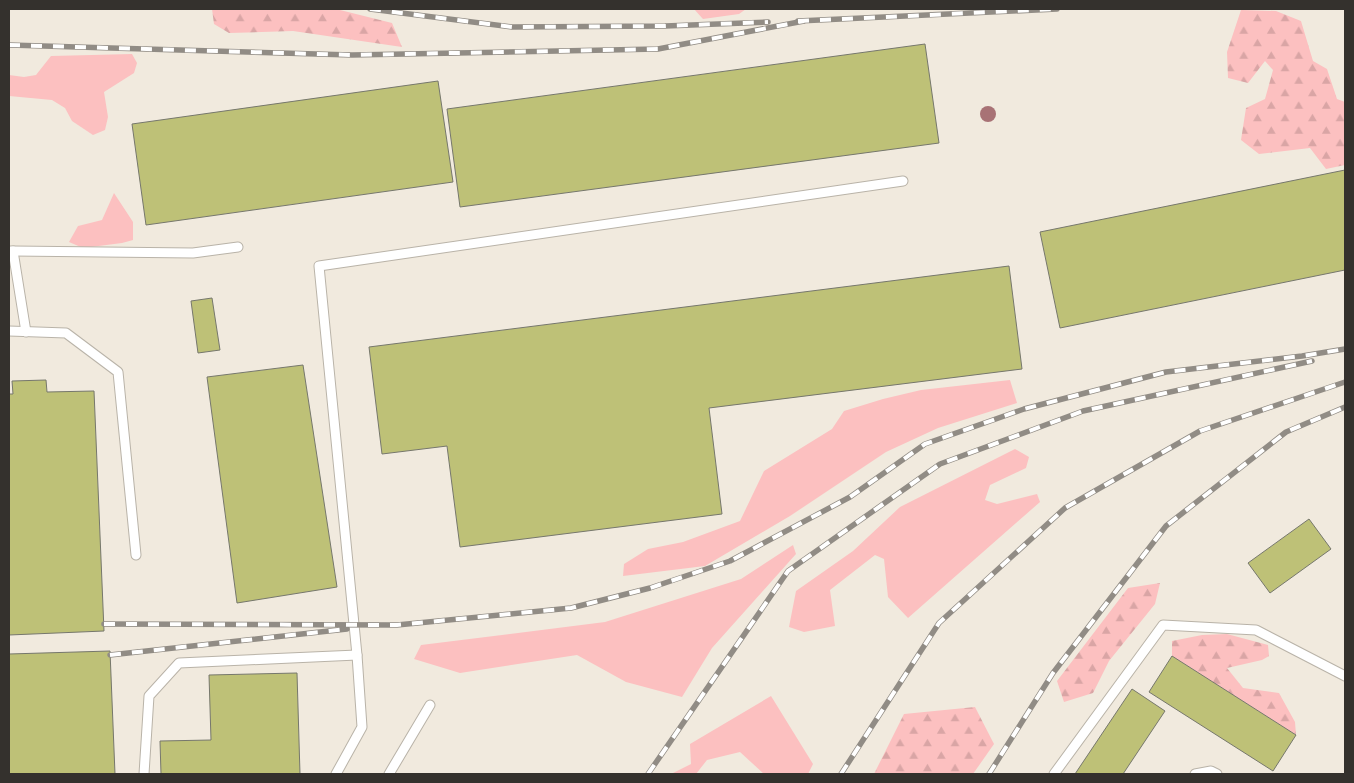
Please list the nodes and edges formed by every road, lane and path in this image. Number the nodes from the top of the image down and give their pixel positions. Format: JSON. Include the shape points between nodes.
{"nodes":[{"id":1,"x":903,"y":181,"type":"dead end"},
{"id":2,"x":238,"y":247,"type":"dead end"},
{"id":3,"x":11,"y":251,"type":"edge"},
{"id":4,"x":9,"y":331,"type":"edge"},
{"id":5,"x":26,"y":332,"type":"junction"},
{"id":6,"x":136,"y":555,"type":"dead end"},
{"id":7,"x":357,"y":655,"type":"junction"},
{"id":8,"x":1345,"y":676,"type":"edge"},
{"id":9,"x":430,"y":705,"type":"dead end"},
{"id":10,"x":144,"y":774,"type":"edge"},
{"id":11,"x":336,"y":774,"type":"edge"},
{"id":12,"x":389,"y":774,"type":"edge"},
{"id":13,"x":1054,"y":774,"type":"edge"},
{"id":14,"x":1195,"y":774,"type":"edge"},
{"id":15,"x":1217,"y":774,"type":"edge"}],
"edges":[{"from":1,"to":7,"type":"lane","via":[[319,266]]},
{"from":2,"to":3,"type":"lane","via":[[193,253]]},
{"from":3,"to":5,"type":"lane"},
{"from":4,"to":5,"type":"lane"},
{"from":5,"to":6,"type":"lane","via":[[66,333],[118,372]]},
{"from":7,"to":10,"type":"lane","via":[[179,663],[149,696]]},
{"from":7,"to":11,"type":"lane","via":[[362,727]]},
{"from":8,"to":13,"type":"lane","via":[[1256,630],[1163,626]]},
{"from":9,"to":12,"type":"lane"},
{"from":14,"to":15,"type":"lane","via":[[1211,771]]}]}
